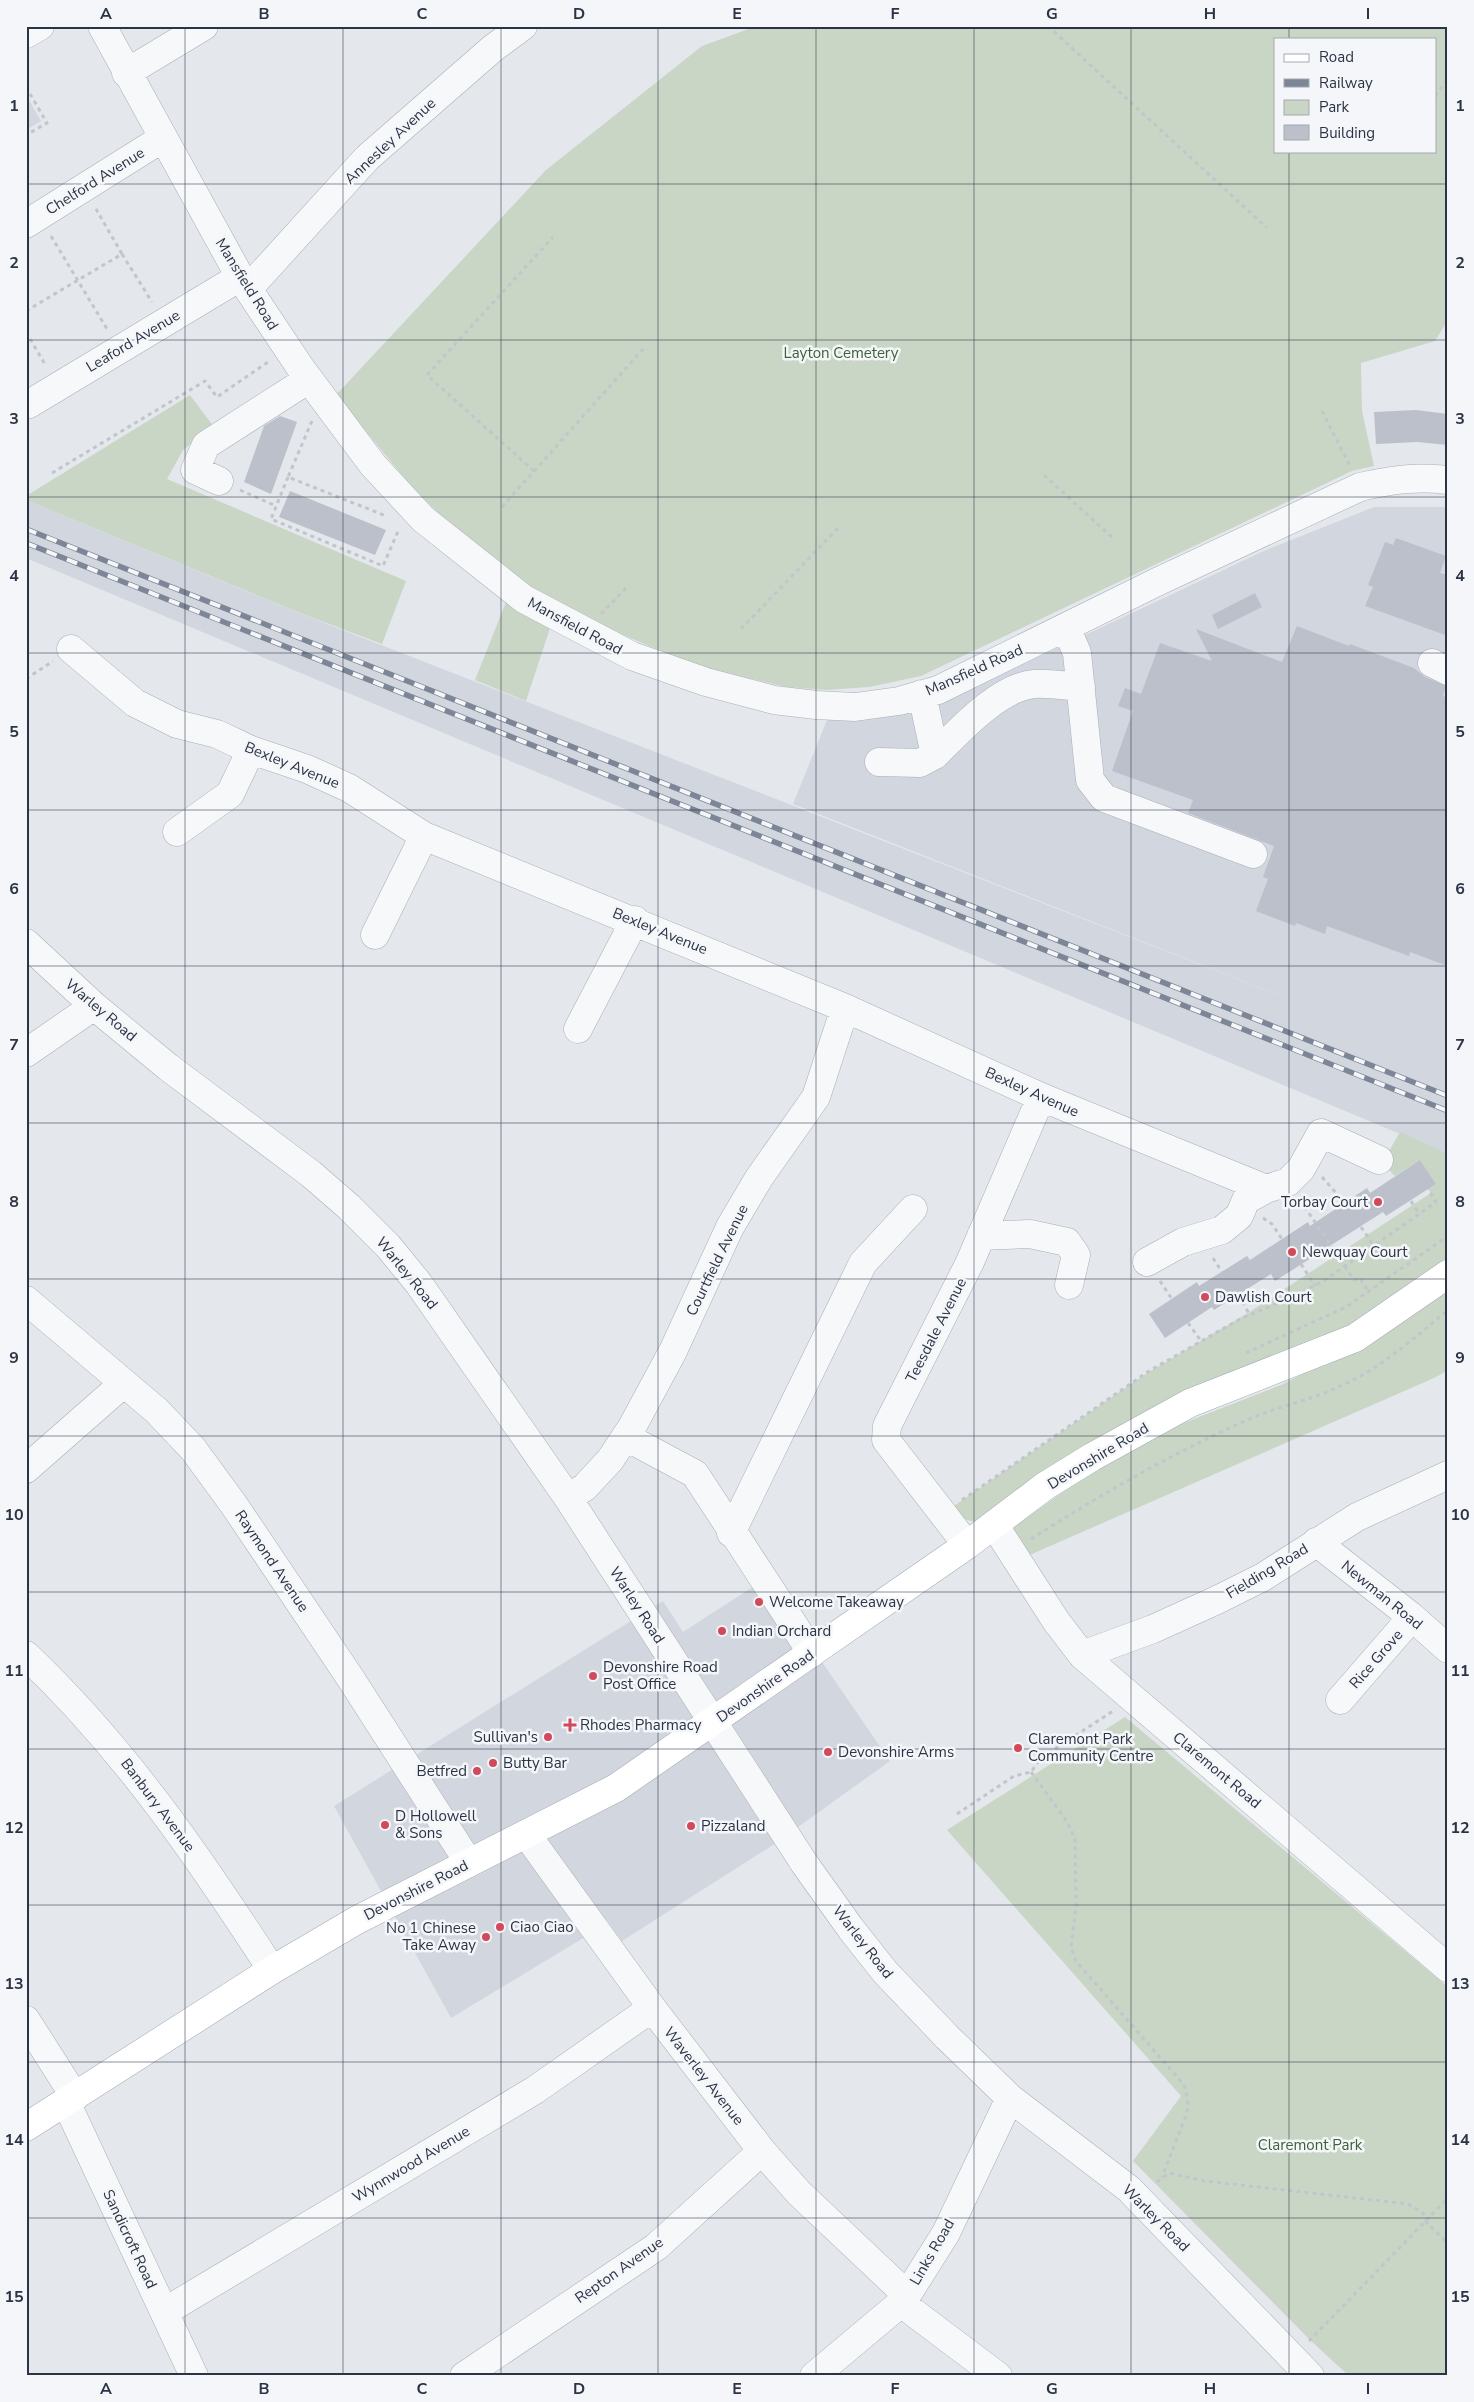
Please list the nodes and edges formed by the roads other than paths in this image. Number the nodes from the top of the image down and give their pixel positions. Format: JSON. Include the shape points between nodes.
{"nodes":[{"id":1,"x":40,"y":26,"type":"edge"},
{"id":2,"x":102,"y":26,"type":"edge"},
{"id":3,"x":204,"y":26,"type":"edge"},
{"id":4,"x":523,"y":26,"type":"edge"},
{"id":5,"x":26,"y":34,"type":"edge"},
{"id":6,"x":126,"y":73,"type":"junction"},
{"id":7,"x":163,"y":138,"type":"junction"},
{"id":8,"x":33,"y":220,"type":"edge"},
{"id":9,"x":244,"y":283,"type":"junction"},
{"id":10,"x":308,"y":379,"type":"junction"},
{"id":11,"x":26,"y":402,"type":"edge"},
{"id":12,"x":1448,"y":480,"type":"edge"},
{"id":13,"x":219,"y":481,"type":"road end"},
{"id":14,"x":1066,"y":627,"type":"junction"},
{"id":15,"x":71,"y":649,"type":"road end"},
{"id":16,"x":1081,"y":687,"type":"junction"},
{"id":17,"x":922,"y":694,"type":"junction"},
{"id":18,"x":251,"y":750,"type":"junction"},
{"id":19,"x":935,"y":755,"type":"junction"},
{"id":20,"x":879,"y":762,"type":"dead end"},
{"id":21,"x":177,"y":832,"type":"dead end"},
{"id":22,"x":424,"y":836,"type":"junction"},
{"id":23,"x":1253,"y":854,"type":"dead end"},
{"id":24,"x":634,"y":920,"type":"junction"},
{"id":25,"x":375,"y":935,"type":"dead end"},
{"id":26,"x":26,"y":943,"type":"edge"},
{"id":27,"x":94,"y":1006,"type":"junction"},
{"id":28,"x":845,"y":1008,"type":"junction"},
{"id":29,"x":578,"y":1029,"type":"dead end"},
{"id":30,"x":26,"y":1053,"type":"edge"},
{"id":31,"x":1041,"y":1097,"type":"junction"},
{"id":32,"x":1379,"y":1160,"type":"dead end"},
{"id":33,"x":1285,"y":1180,"type":"junction"},
{"id":34,"x":914,"y":1209,"type":"dead end"},
{"id":35,"x":981,"y":1236,"type":"junction"},
{"id":36,"x":1147,"y":1262,"type":"dead end"},
{"id":37,"x":1448,"y":1274,"type":"edge"},
{"id":38,"x":1068,"y":1285,"type":"dead end"},
{"id":39,"x":26,"y":1300,"type":"edge"},
{"id":40,"x":124,"y":1382,"type":"junction"},
{"id":41,"x":626,"y":1437,"type":"junction"},
{"id":42,"x":26,"y":1469,"type":"edge"},
{"id":43,"x":1448,"y":1475,"type":"edge"},
{"id":44,"x":568,"y":1498,"type":"junction"},
{"id":45,"x":995,"y":1526,"type":"junction"},
{"id":46,"x":731,"y":1533,"type":"junction"},
{"id":47,"x":1316,"y":1542,"type":"junction"},
{"id":48,"x":967,"y":1546,"type":"junction"},
{"id":49,"x":1412,"y":1617,"type":"junction"},
{"id":50,"x":1448,"y":1649,"type":"edge"},
{"id":51,"x":812,"y":1653,"type":"junction"},
{"id":52,"x":26,"y":1655,"type":"edge"},
{"id":53,"x":1082,"y":1655,"type":"junction"},
{"id":54,"x":1340,"y":1700,"type":"dead end"},
{"id":55,"x":713,"y":1722,"type":"junction"},
{"id":56,"x":527,"y":1835,"type":"junction"},
{"id":57,"x":469,"y":1864,"type":"junction"},
{"id":58,"x":1448,"y":1968,"type":"edge"},
{"id":59,"x":272,"y":1970,"type":"junction"},
{"id":60,"x":652,"y":2008,"type":"junction"},
{"id":61,"x":26,"y":2020,"type":"edge"},
{"id":62,"x":1010,"y":2098,"type":"junction"},
{"id":63,"x":70,"y":2099,"type":"junction"},
{"id":64,"x":26,"y":2127,"type":"edge"},
{"id":65,"x":762,"y":2151,"type":"junction"},
{"id":66,"x":904,"y":2299,"type":"junction"},
{"id":67,"x":164,"y":2312,"type":"junction"},
{"id":68,"x":1301,"y":2368,"type":"edge"},
{"id":69,"x":194,"y":2376,"type":"edge"},
{"id":70,"x":464,"y":2376,"type":"edge"},
{"id":71,"x":814,"y":2376,"type":"edge"},
{"id":72,"x":998,"y":2376,"type":"edge"}],
"edges":[{"from":1,"to":5,"type":"street"},
{"from":2,"to":6,"type":"street","name":"Mansfield Road"},
{"from":3,"to":6,"type":"street"},
{"from":4,"to":9,"type":"street","name":"Annesley Avenue","via":[[367,158]]},
{"from":6,"to":7,"type":"street","name":"Mansfield Road"},
{"from":7,"to":8,"type":"street","name":"Chelford Avenue"},
{"from":7,"to":9,"type":"street","name":"Mansfield Road"},
{"from":9,"to":10,"type":"street","name":"Mansfield Road"},
{"from":9,"to":11,"type":"street","name":"Leaford Avenue","via":[[164,323],[30,404]]},
{"from":10,"to":13,"type":"street","via":[[206,445],[195,470]]},
{"from":10,"to":17,"type":"street","name":"Mansfield Road","via":[[413,520],[524,599],[632,656],[774,700],[855,707]]},
{"from":12,"to":14,"type":"street","name":"Mansfield Road","via":[[1428,477],[1394,479],[1360,487]]},
{"from":14,"to":16,"type":"street","via":[[1077,653]]},
{"from":14,"to":17,"type":"street","name":"Mansfield Road","via":[[938,690]]},
{"from":15,"to":18,"type":"street","name":"Bexley Avenue","via":[[135,704],[177,724],[217,734]]},
{"from":16,"to":19,"type":"street","via":[[1024,686],[992,701]]},
{"from":16,"to":23,"type":"street","via":[[1090,780],[1104,798]]},
{"from":17,"to":19,"type":"street"},
{"from":18,"to":21,"type":"street","via":[[230,794]]},
{"from":18,"to":22,"type":"street","name":"Bexley Avenue","via":[[307,769],[349,788]]},
{"from":19,"to":20,"type":"street","via":[[920,764]]},
{"from":22,"to":24,"type":"street","name":"Bexley Avenue"},
{"from":22,"to":25,"type":"street"},
{"from":24,"to":28,"type":"street","name":"Bexley Avenue"},
{"from":24,"to":29,"type":"street"},
{"from":26,"to":27,"type":"street","name":"Warley Road"},
{"from":27,"to":30,"type":"street"},
{"from":27,"to":44,"type":"street","name":"Warley Road","via":[[168,1067],[311,1174],[388,1246],[419,1284]]},
{"from":28,"to":31,"type":"street","name":"Bexley Avenue"},
{"from":28,"to":41,"type":"street","name":"Courtfield Avenue","via":[[816,1097],[730,1227],[673,1351]]},
{"from":31,"to":33,"type":"street","name":"Bexley Avenue"},
{"from":31,"to":35,"type":"street","name":"Teesdale Avenue"},
{"from":32,"to":33,"type":"street","via":[[1321,1133]]},
{"from":33,"to":36,"type":"street","via":[[1246,1200],[1239,1216],[1222,1230],[1183,1242]]},
{"from":34,"to":46,"type":"street","via":[[863,1263]]},
{"from":35,"to":38,"type":"street","via":[[1030,1234],[1067,1242],[1076,1255]]},
{"from":35,"to":48,"type":"street","name":"Teesdale Avenue","via":[[887,1426],[886,1440]]},
{"from":37,"to":45,"type":"main road","name":"Devonshire Road","via":[[1355,1338],[1190,1403],[1162,1418],[1045,1486]]},
{"from":39,"to":40,"type":"street","name":"Raymond Avenue"},
{"from":40,"to":42,"type":"street"},
{"from":40,"to":57,"type":"street","name":"Raymond Avenue","via":[[193,1449],[234,1506],[351,1679]]},
{"from":41,"to":44,"type":"street","name":"Courtfield Avenue","via":[[585,1487]]},
{"from":41,"to":46,"type":"street","via":[[695,1474]]},
{"from":43,"to":47,"type":"street","name":"Fielding Road","via":[[1356,1517]]},
{"from":44,"to":55,"type":"street","name":"Warley Road"},
{"from":45,"to":48,"type":"main road","name":"Devonshire Road"},
{"from":45,"to":53,"type":"street","name":"Claremont Road","via":[[1056,1622]]},
{"from":46,"to":51,"type":"street"},
{"from":47,"to":49,"type":"street","name":"Newman Road"},
{"from":47,"to":53,"type":"street","name":"Fielding Road","via":[[1263,1577],[1217,1600],[1153,1629]]},
{"from":48,"to":51,"type":"main road","name":"Devonshire Road"},
{"from":49,"to":50,"type":"street","name":"Newman Road"},
{"from":49,"to":54,"type":"street","name":"Rice Grove"},
{"from":51,"to":55,"type":"main road","name":"Devonshire Road"},
{"from":52,"to":59,"type":"street","name":"Banbury Avenue","via":[[95,1726],[152,1795]]},
{"from":53,"to":58,"type":"street","name":"Claremont Road"},
{"from":55,"to":56,"type":"main road","name":"Devonshire Road","via":[[616,1788]]},
{"from":55,"to":62,"type":"street","name":"Warley Road","via":[[851,1929],[914,2004]]},
{"from":56,"to":57,"type":"main road","name":"Devonshire Road"},
{"from":56,"to":60,"type":"street","name":"Waverley Avenue"},
{"from":57,"to":59,"type":"main road","name":"Devonshire Road","via":[[372,1912]]},
{"from":59,"to":63,"type":"main road","name":"Devonshire Road"},
{"from":60,"to":65,"type":"street","name":"Waverley Avenue"},
{"from":60,"to":67,"type":"street","name":"Wynnwood Avenue","via":[[535,2090]]},
{"from":61,"to":63,"type":"street","name":"Sandicroft Road"},
{"from":62,"to":66,"type":"street","name":"Links Road","via":[[946,2232]]},
{"from":62,"to":68,"type":"street","name":"Warley Road","via":[[1129,2188]]},
{"from":63,"to":64,"type":"main road","name":"Devonshire Road"},
{"from":63,"to":67,"type":"street","name":"Sandicroft Road"},
{"from":65,"to":66,"type":"street","name":"Waverley Avenue"},
{"from":65,"to":70,"type":"street","name":"Repton Avenue","via":[[656,2247]]},
{"from":66,"to":71,"type":"street","name":"Links Road"},
{"from":66,"to":72,"type":"street","name":"Waverley Avenue"},
{"from":67,"to":69,"type":"street","name":"Sandicroft Road"}]}
